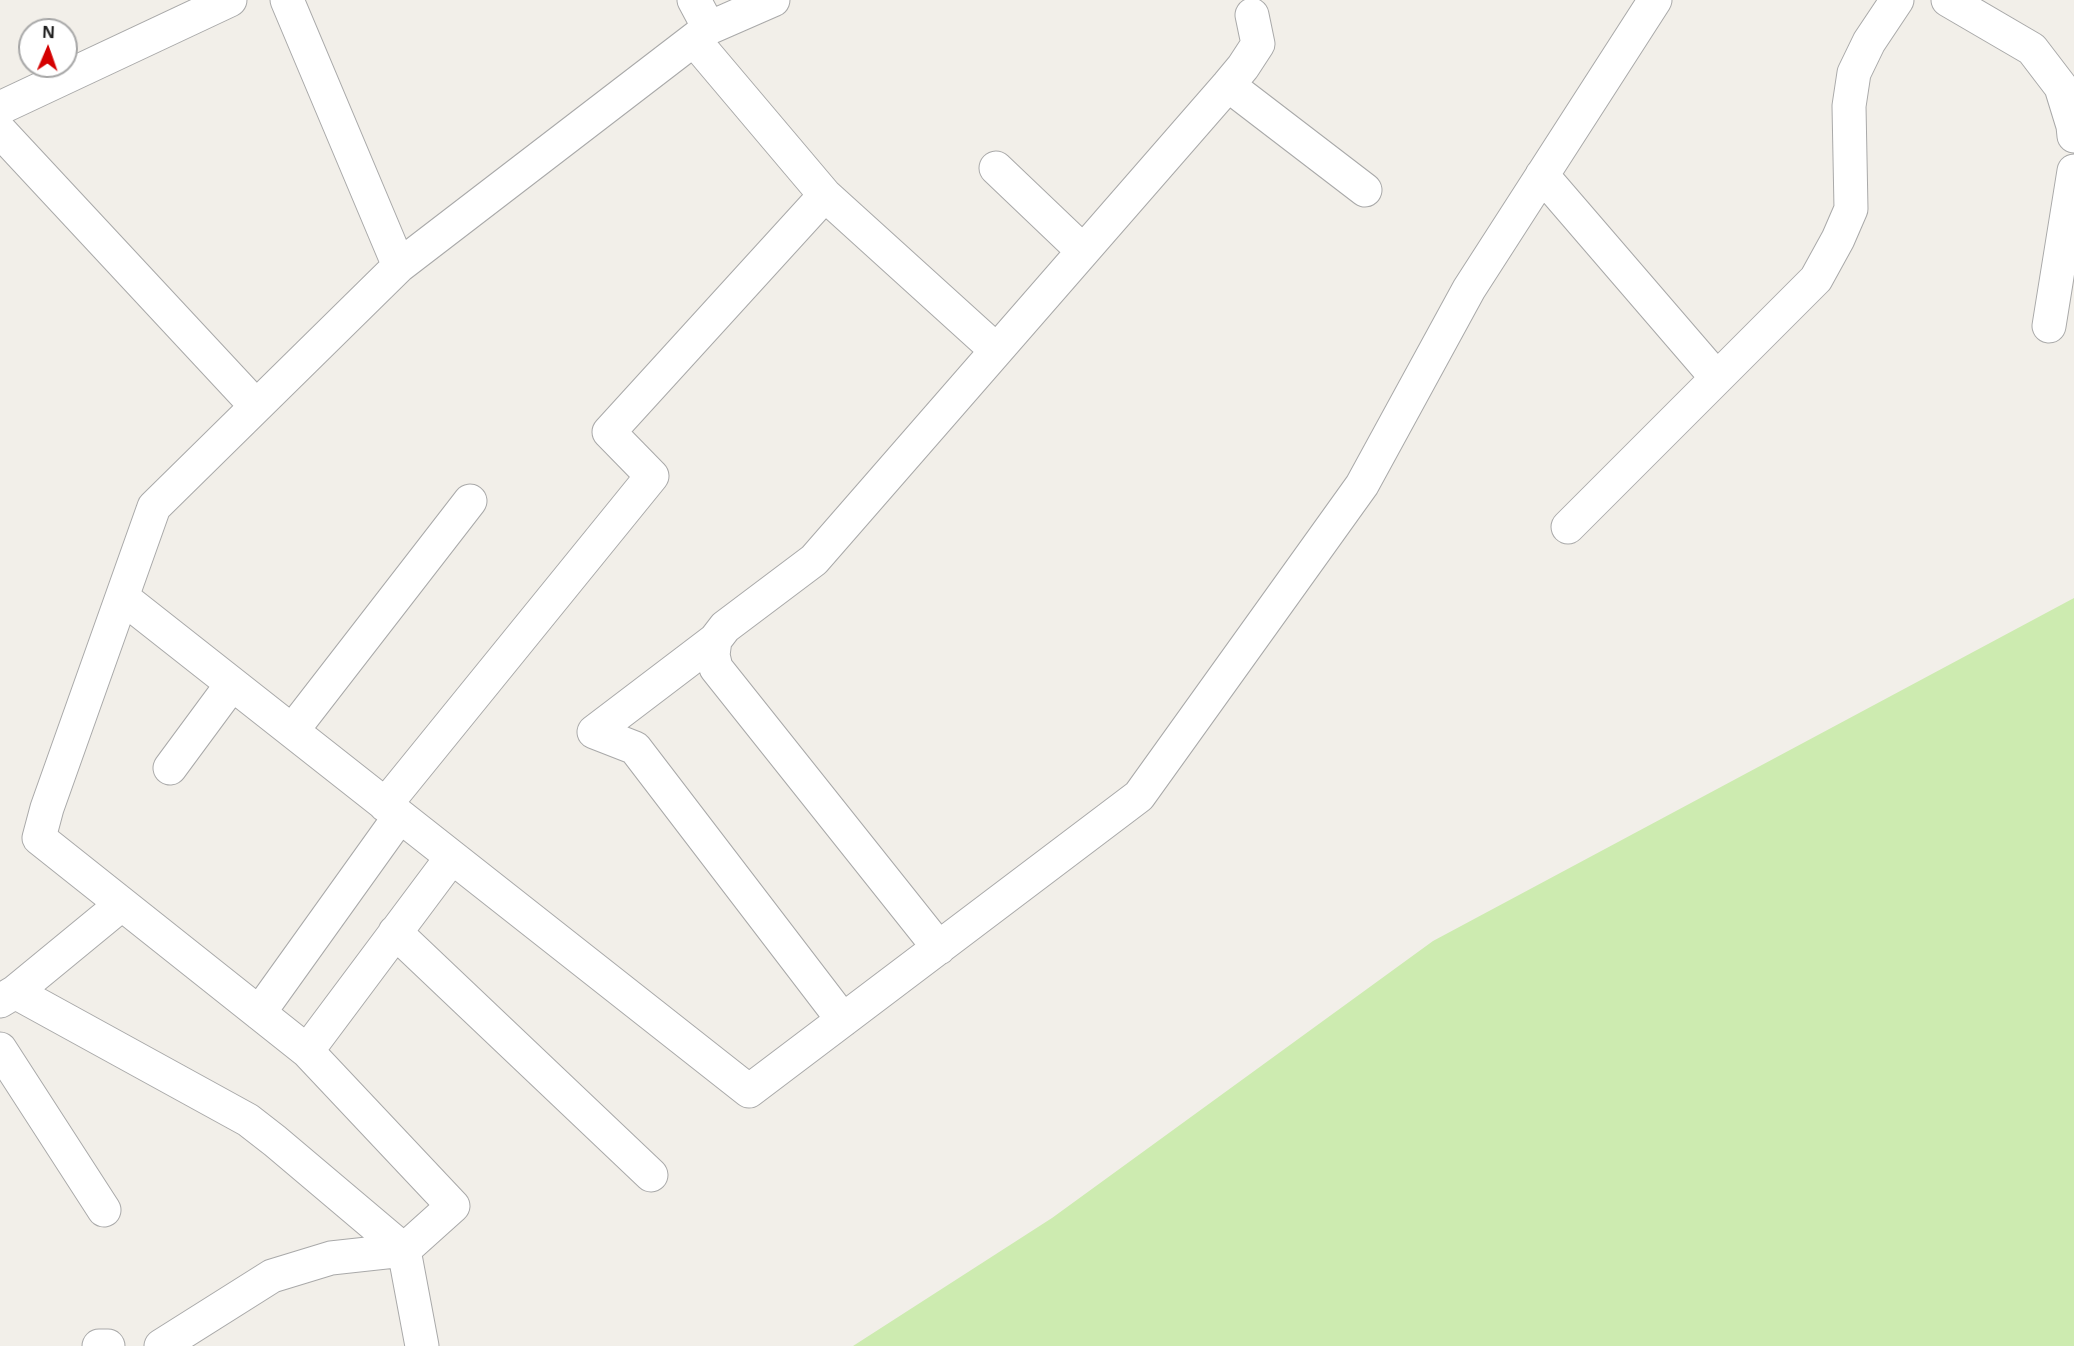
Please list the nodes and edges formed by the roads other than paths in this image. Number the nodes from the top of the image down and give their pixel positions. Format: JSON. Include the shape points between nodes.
{"nodes":[{"id":1,"x":230,"y":0,"type":"edge"},
{"id":2,"x":287,"y":0,"type":"edge"},
{"id":3,"x":694,"y":0,"type":"edge"},
{"id":4,"x":773,"y":0,"type":"edge"},
{"id":5,"x":1655,"y":0,"type":"edge"},
{"id":6,"x":1897,"y":0,"type":"edge"},
{"id":7,"x":1948,"y":0,"type":"edge"},
{"id":8,"x":1253,"y":5,"type":"edge"},
{"id":9,"x":701,"y":34,"type":"junction"},
{"id":10,"x":1228,"y":85,"type":"junction"},
{"id":11,"x":0,"y":108,"type":"edge"},
{"id":12,"x":0,"y":131,"type":"edge"},
{"id":13,"x":2074,"y":136,"type":"edge"},
{"id":14,"x":996,"y":168,"type":"dead end"},
{"id":15,"x":2074,"y":171,"type":"edge"},
{"id":16,"x":1542,"y":175,"type":"junction"},
{"id":17,"x":1365,"y":190,"type":"dead end"},
{"id":18,"x":825,"y":195,"type":"junction"},
{"id":19,"x":1083,"y":251,"type":"junction"},
{"id":20,"x":399,"y":266,"type":"junction"},
{"id":21,"x":2049,"y":326,"type":"dead end"},
{"id":22,"x":996,"y":350,"type":"junction"},
{"id":23,"x":1716,"y":377,"type":"junction"},
{"id":24,"x":256,"y":406,"type":"junction"},
{"id":25,"x":470,"y":501,"type":"dead end"},
{"id":26,"x":1568,"y":527,"type":"dead end"},
{"id":27,"x":122,"y":597,"type":"junction"},
{"id":28,"x":715,"y":640,"type":"junction"},
{"id":29,"x":232,"y":684,"type":"junction"},
{"id":30,"x":292,"y":731,"type":"junction"},
{"id":31,"x":170,"y":768,"type":"dead end"},
{"id":32,"x":393,"y":811,"type":"junction"},
{"id":33,"x":452,"y":857,"type":"junction"},
{"id":34,"x":122,"y":904,"type":"junction"},
{"id":35,"x":395,"y":932,"type":"junction"},
{"id":36,"x":939,"y":948,"type":"junction"},
{"id":37,"x":8,"y":997,"type":"edge"},
{"id":38,"x":259,"y":1013,"type":"junction"},
{"id":39,"x":843,"y":1020,"type":"junction"},
{"id":40,"x":0,"y":1049,"type":"edge"},
{"id":41,"x":307,"y":1051,"type":"junction"},
{"id":42,"x":651,"y":1175,"type":"dead end"},
{"id":43,"x":104,"y":1210,"type":"dead end"},
{"id":44,"x":404,"y":1250,"type":"junction"},
{"id":45,"x":99,"y":1346,"type":"edge"},
{"id":46,"x":108,"y":1346,"type":"edge"},
{"id":47,"x":161,"y":1346,"type":"edge"},
{"id":48,"x":422,"y":1346,"type":"edge"}],
"edges":[{"from":1,"to":11,"type":"street"},
{"from":2,"to":20,"type":"street"},
{"from":3,"to":9,"type":"street"},
{"from":4,"to":9,"type":"street"},
{"from":5,"to":16,"type":"street"},
{"from":6,"to":23,"type":"street","via":[[1854,73],[1848,106],[1851,209],[1838,239],[1816,279]]},
{"from":7,"to":13,"type":"street","via":[[2032,49],[2061,87]]},
{"from":8,"to":10,"type":"street","via":[[1258,44]]},
{"from":9,"to":18,"type":"street"},
{"from":9,"to":20,"type":"street"},
{"from":10,"to":17,"type":"street"},
{"from":10,"to":19,"type":"street"},
{"from":12,"to":24,"type":"street"},
{"from":14,"to":19,"type":"street"},
{"from":15,"to":21,"type":"street"},
{"from":16,"to":23,"type":"street"},
{"from":16,"to":36,"type":"street","via":[[1469,289],[1362,485],[1138,796]]},
{"from":18,"to":22,"type":"street"},
{"from":18,"to":32,"type":"street","via":[[609,432],[652,476]]},
{"from":19,"to":22,"type":"street"},
{"from":20,"to":24,"type":"street"},
{"from":22,"to":28,"type":"street","via":[[814,560],[725,627]]},
{"from":23,"to":26,"type":"street"},
{"from":24,"to":27,"type":"street","via":[[154,507]]},
{"from":25,"to":30,"type":"street"},
{"from":27,"to":29,"type":"street"},
{"from":27,"to":34,"type":"street","via":[[39,838]]},
{"from":28,"to":36,"type":"street","via":[[716,668]]},
{"from":28,"to":39,"type":"street","via":[[594,732],[635,748]]},
{"from":29,"to":30,"type":"street"},
{"from":29,"to":31,"type":"street"},
{"from":30,"to":32,"type":"street"},
{"from":32,"to":33,"type":"street"},
{"from":32,"to":38,"type":"street"},
{"from":33,"to":35,"type":"street"},
{"from":33,"to":39,"type":"street","via":[[748,1091]]},
{"from":34,"to":37,"type":"street"},
{"from":34,"to":38,"type":"street"},
{"from":35,"to":41,"type":"street"},
{"from":35,"to":42,"type":"street"},
{"from":36,"to":39,"type":"street"},
{"from":37,"to":44,"type":"street","via":[[248,1120]]},
{"from":38,"to":41,"type":"street"},
{"from":40,"to":43,"type":"street"},
{"from":41,"to":44,"type":"street","via":[[453,1206]]},
{"from":44,"to":47,"type":"street","via":[[331,1258],[272,1276]]},
{"from":44,"to":48,"type":"street"},
{"from":45,"to":46,"type":"street"}]}
